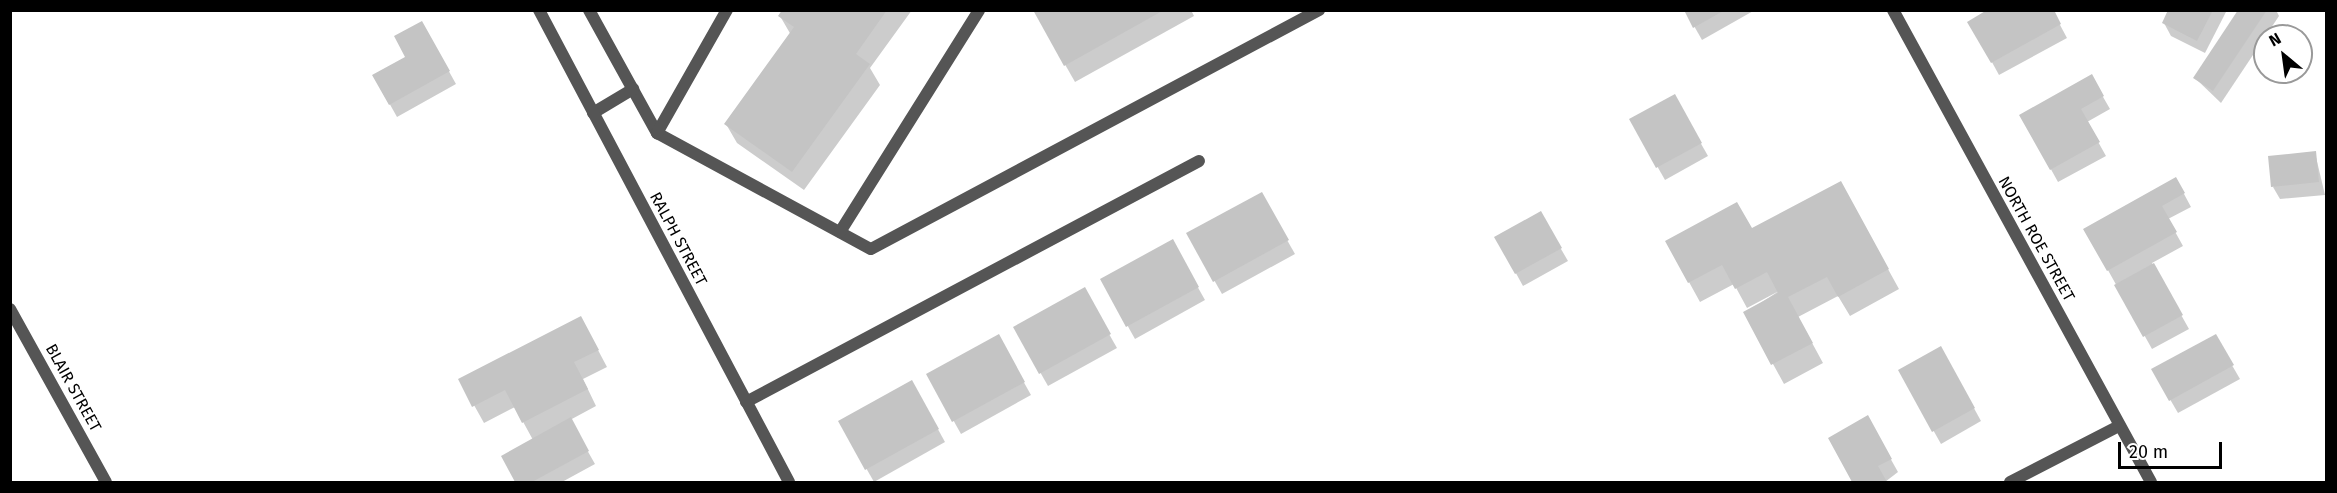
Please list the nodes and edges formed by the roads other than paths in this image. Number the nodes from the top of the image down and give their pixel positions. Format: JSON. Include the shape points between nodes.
{"nodes":[{"id":1,"x":539,"y":10,"type":"edge"},
{"id":2,"x":589,"y":10,"type":"edge"},
{"id":3,"x":727,"y":10,"type":"edge"},
{"id":4,"x":979,"y":10,"type":"edge"},
{"id":5,"x":1319,"y":10,"type":"edge"},
{"id":6,"x":1893,"y":10,"type":"edge"},
{"id":7,"x":633,"y":88,"type":"junction"},
{"id":8,"x":593,"y":113,"type":"junction"},
{"id":9,"x":657,"y":133,"type":"junction"},
{"id":10,"x":1200,"y":161,"type":"dead end"},
{"id":11,"x":840,"y":232,"type":"junction"},
{"id":12,"x":10,"y":309,"type":"edge"},
{"id":13,"x":746,"y":402,"type":"junction"},
{"id":14,"x":2119,"y":426,"type":"junction"},
{"id":15,"x":106,"y":483,"type":"edge"},
{"id":16,"x":789,"y":483,"type":"edge"},
{"id":17,"x":2010,"y":483,"type":"edge"},
{"id":18,"x":2151,"y":483,"type":"edge"}],
"edges":[{"from":1,"to":8,"type":"street","name":"RALPH STREET"},
{"from":2,"to":7,"type":"street"},
{"from":3,"to":9,"type":"street"},
{"from":4,"to":11,"type":"street"},
{"from":5,"to":11,"type":"street","via":[[871,249]]},
{"from":6,"to":14,"type":"street","name":"NORTH ROE STREET"},
{"from":7,"to":8,"type":"street"},
{"from":7,"to":9,"type":"street"},
{"from":8,"to":13,"type":"street","name":"RALPH STREET"},
{"from":9,"to":11,"type":"street"},
{"from":10,"to":13,"type":"street"},
{"from":12,"to":15,"type":"street","name":"BLAIR STREET"},
{"from":13,"to":16,"type":"street","name":"RALPH STREET"},
{"from":14,"to":17,"type":"street"},
{"from":14,"to":18,"type":"street","name":"NORTH ROE STREET"}]}
